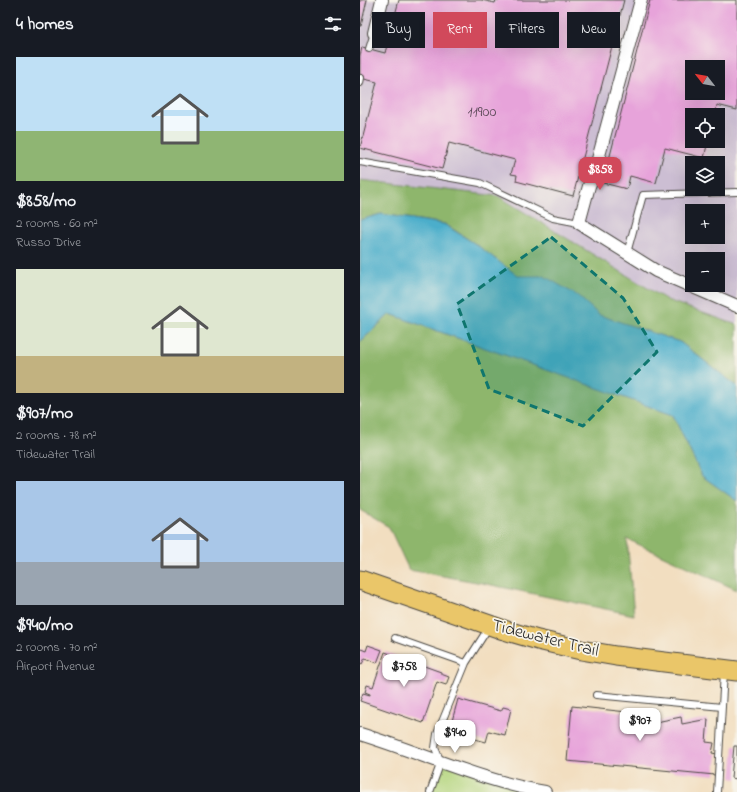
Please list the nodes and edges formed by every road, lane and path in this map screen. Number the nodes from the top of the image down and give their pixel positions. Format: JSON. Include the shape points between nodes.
{"nodes":[{"id":1,"x":382,"y":0,"type":"edge"},
{"id":2,"x":641,"y":0,"type":"edge"},
{"id":3,"x":379,"y":12,"type":"edge"},
{"id":4,"x":372,"y":39,"type":"edge"},
{"id":5,"x":369,"y":49,"type":"dead end"},
{"id":6,"x":360,"y":162,"type":"edge"},
{"id":7,"x":737,"y":192,"type":"edge"},
{"id":8,"x":579,"y":223,"type":"junction"},
{"id":9,"x":627,"y":252,"type":"junction"},
{"id":10,"x":737,"y":306,"type":"edge"},
{"id":11,"x":360,"y":580,"type":"edge"},
{"id":12,"x":490,"y":625,"type":"junction"},
{"id":13,"x":395,"y":638,"type":"dead end"},
{"id":14,"x":466,"y":663,"type":"junction"},
{"id":15,"x":730,"y":671,"type":"edge"},
{"id":16,"x":596,"y":696,"type":"dead end"},
{"id":17,"x":722,"y":707,"type":"junction"},
{"id":18,"x":360,"y":734,"type":"edge"},
{"id":19,"x":441,"y":762,"type":"junction"},
{"id":20,"x":430,"y":792,"type":"edge"},
{"id":21,"x":545,"y":792,"type":"edge"},
{"id":22,"x":717,"y":792,"type":"edge"}],
"edges":[{"from":1,"to":3,"type":"street"},
{"from":2,"to":8,"type":"street"},
{"from":4,"to":5,"type":"lane"},
{"from":6,"to":8,"type":"lane","via":[[480,183],[553,218]]},
{"from":7,"to":9,"type":"lane","via":[[643,195]]},
{"from":8,"to":9,"type":"street"},
{"from":9,"to":10,"type":"street","via":[[656,270]]},
{"from":11,"to":12,"type":"main road","name":"Tidewater Trail"},
{"from":12,"to":14,"type":"lane"},
{"from":12,"to":15,"type":"main road","name":"Tidewater Trail","via":[[581,650]]},
{"from":13,"to":14,"type":"lane"},
{"from":14,"to":19,"type":"lane","via":[[437,734],[435,748]]},
{"from":15,"to":17,"type":"lane"},
{"from":16,"to":17,"type":"lane"},
{"from":17,"to":22,"type":"lane"},
{"from":18,"to":19,"type":"street"},
{"from":19,"to":20,"type":"lane"},
{"from":19,"to":21,"type":"street","via":[[492,780]]}]}
